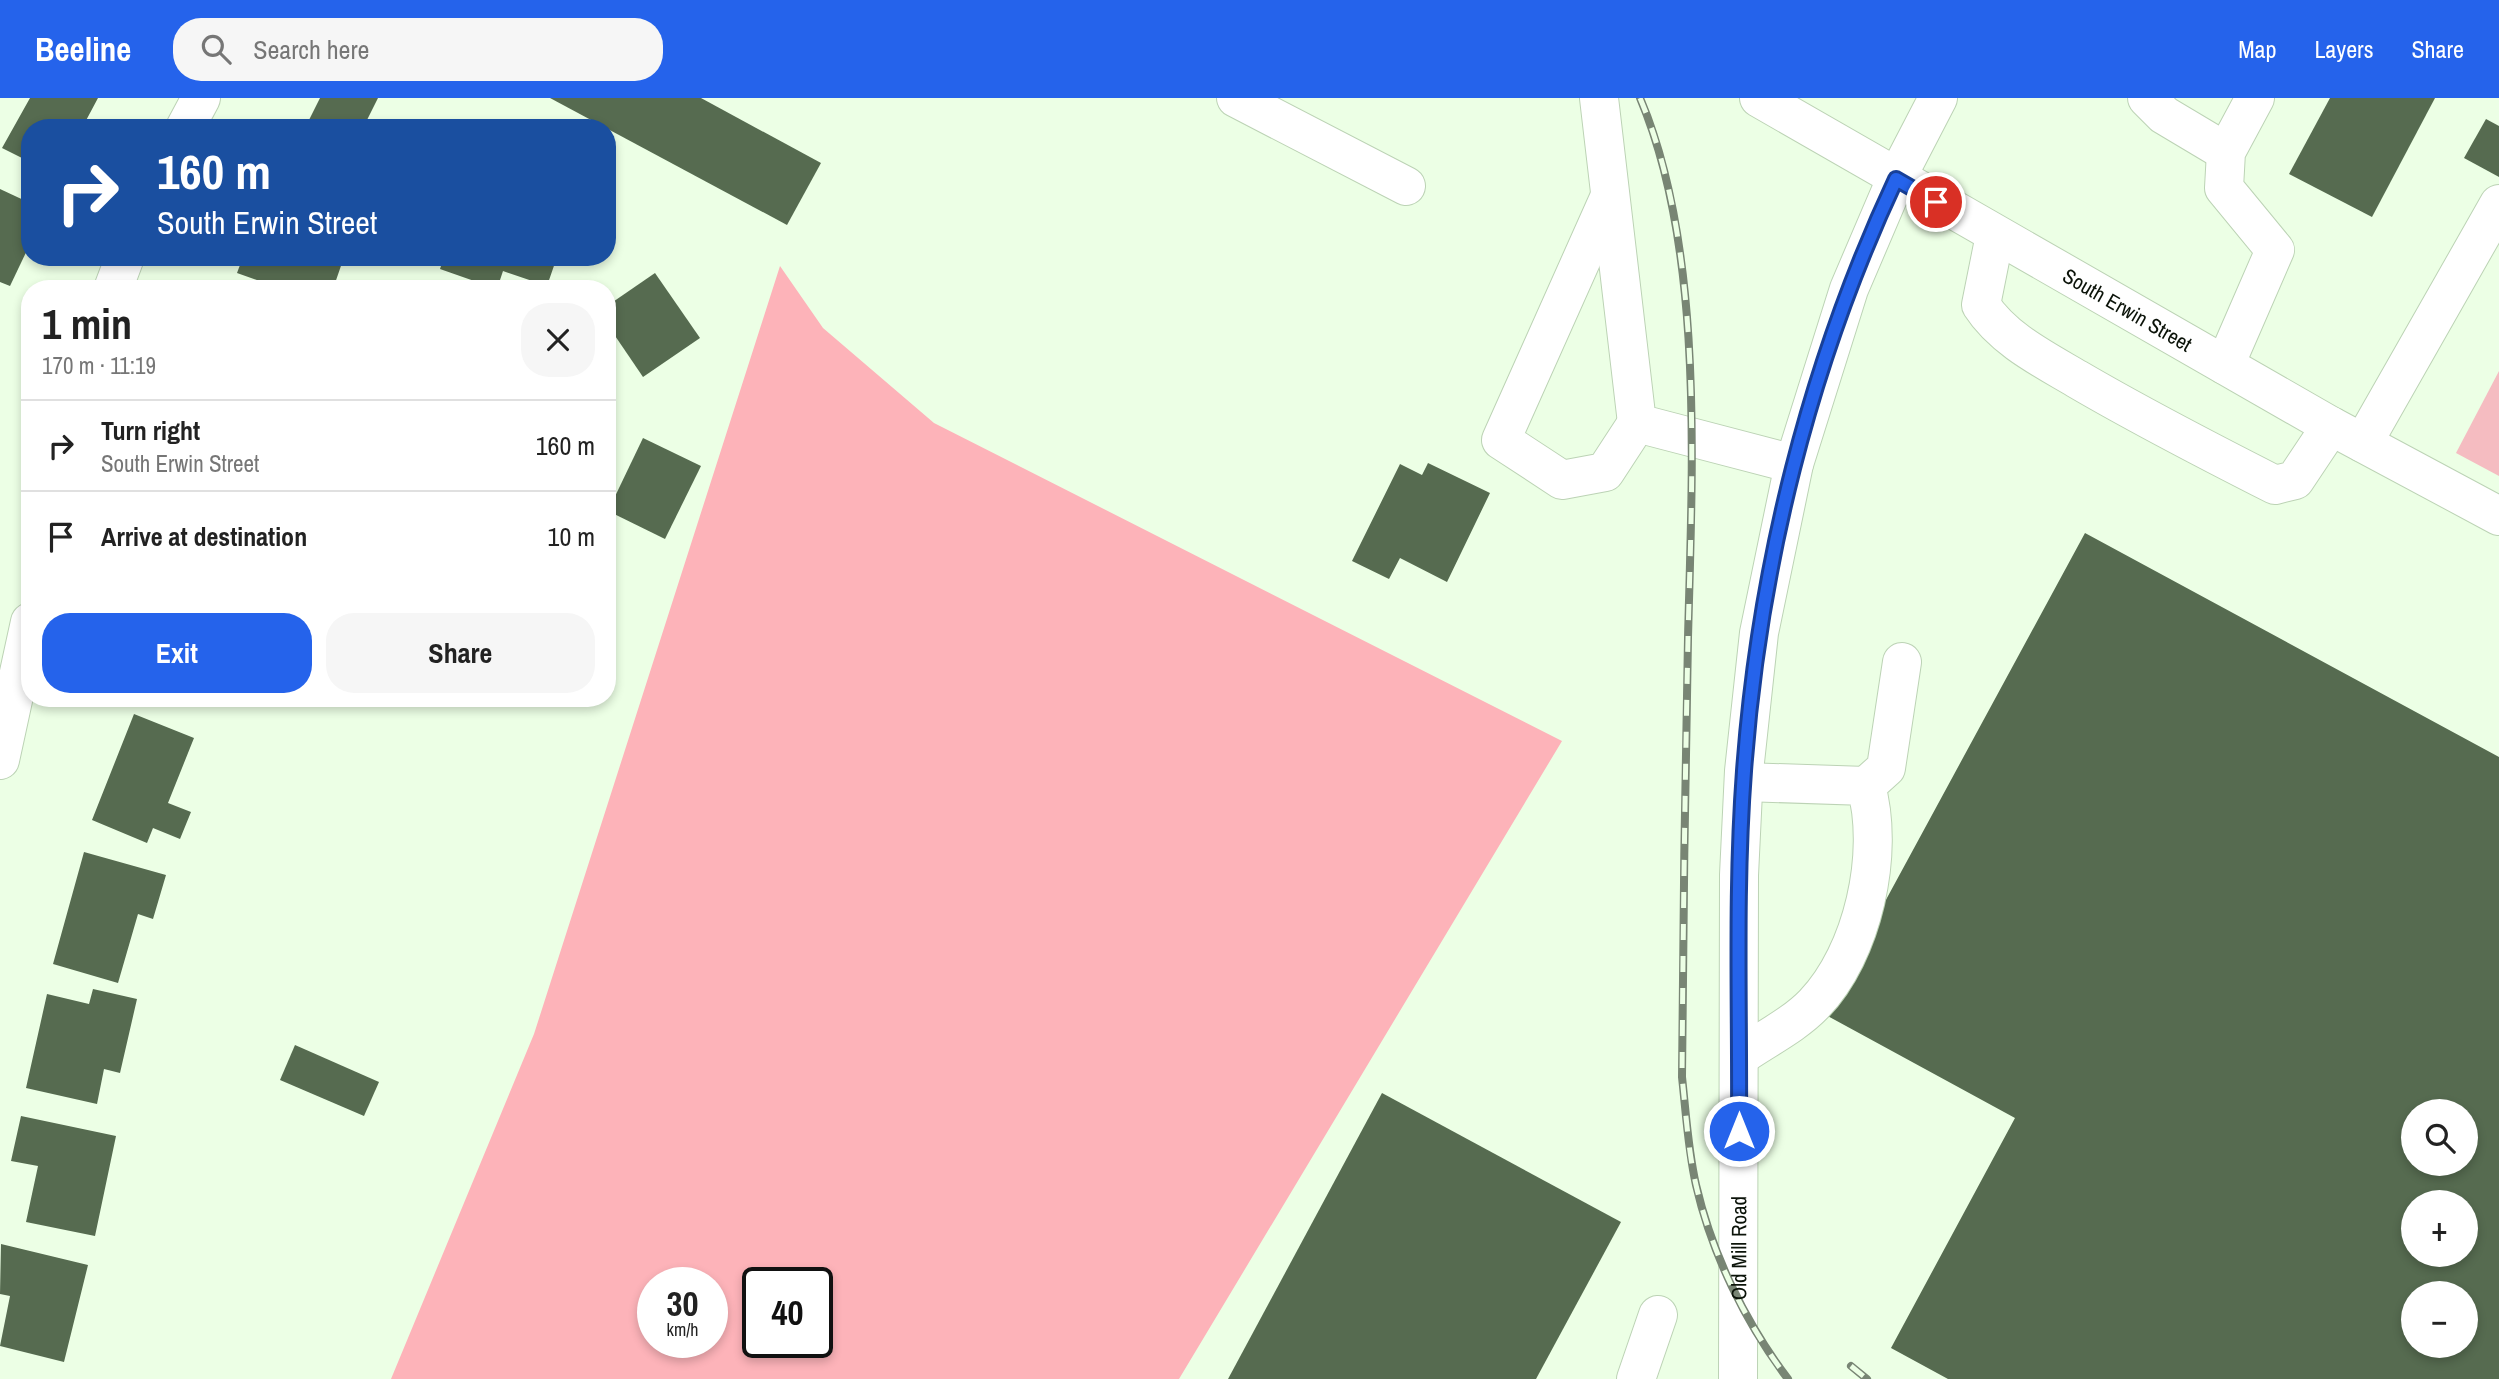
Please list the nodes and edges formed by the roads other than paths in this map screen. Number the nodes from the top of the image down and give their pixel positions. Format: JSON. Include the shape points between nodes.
{"nodes":[{"id":1,"x":201,"y":98,"type":"edge"},
{"id":2,"x":1236,"y":98,"type":"edge"},
{"id":3,"x":1599,"y":98,"type":"edge"},
{"id":4,"x":1759,"y":98,"type":"edge"},
{"id":5,"x":1938,"y":98,"type":"edge"},
{"id":6,"x":2147,"y":98,"type":"edge"},
{"id":7,"x":2255,"y":98,"type":"edge"},
{"id":8,"x":190,"y":119,"type":"edge"},
{"id":9,"x":2226,"y":152,"type":"junction"},
{"id":10,"x":1896,"y":179,"type":"junction"},
{"id":11,"x":1406,"y":186,"type":"dead end"},
{"id":12,"x":1610,"y":195,"type":"junction"},
{"id":13,"x":2499,"y":204,"type":"edge"},
{"id":14,"x":1995,"y":235,"type":"junction"},
{"id":15,"x":2225,"y":365,"type":"junction"},
{"id":16,"x":1637,"y":423,"type":"junction"},
{"id":17,"x":2347,"y":435,"type":"junction"},
{"id":18,"x":1794,"y":464,"type":"junction"},
{"id":19,"x":2499,"y":516,"type":"edge"},
{"id":20,"x":1902,"y":662,"type":"dead end"},
{"id":21,"x":21,"y":663,"type":"edge"},
{"id":22,"x":0,"y":760,"type":"edge"},
{"id":23,"x":1744,"y":782,"type":"junction"},
{"id":24,"x":1866,"y":786,"type":"junction"},
{"id":25,"x":1739,"y":1057,"type":"junction"},
{"id":26,"x":1658,"y":1315,"type":"dead end"},
{"id":27,"x":1636,"y":1379,"type":"edge"},
{"id":28,"x":1738,"y":1379,"type":"edge"}],
"edges":[{"from":1,"to":8,"type":"street"},
{"from":2,"to":11,"type":"street"},
{"from":3,"to":12,"type":"street"},
{"from":4,"to":10,"type":"street","name":"South Erwin Street"},
{"from":5,"to":10,"type":"street","name":"Old Mill Road"},
{"from":6,"to":9,"type":"street","via":[[2164,115]]},
{"from":7,"to":9,"type":"street"},
{"from":9,"to":15,"type":"street","via":[[2224,188],[2275,250]]},
{"from":10,"to":14,"type":"street","name":"South Erwin Street"},
{"from":10,"to":18,"type":"street","name":"Old Mill Road","via":[[1849,289]]},
{"from":12,"to":16,"type":"street"},
{"from":12,"to":16,"type":"street","via":[[1501,440],[1562,480],[1605,472]]},
{"from":13,"to":17,"type":"street"},
{"from":14,"to":15,"type":"street","name":"South Erwin Street"},
{"from":14,"to":17,"type":"street","via":[[1981,305],[1993,324],[2119,404],[2275,485],[2295,480]]},
{"from":15,"to":17,"type":"street","name":"South Erwin Street"},
{"from":16,"to":18,"type":"street"},
{"from":17,"to":19,"type":"street","name":"South Erwin Street"},
{"from":18,"to":23,"type":"street","name":"Old Mill Road","via":[[1759,633]]},
{"from":20,"to":24,"type":"street","via":[[1886,768]]},
{"from":21,"to":22,"type":"street"},
{"from":23,"to":24,"type":"street"},
{"from":23,"to":25,"type":"street","name":"Old Mill Road"},
{"from":24,"to":25,"type":"street","via":[[1872,807],[1872,844],[1865,909],[1850,949],[1813,1004]]},
{"from":25,"to":28,"type":"street","name":"Old Mill Road"},
{"from":26,"to":27,"type":"street"}]}
